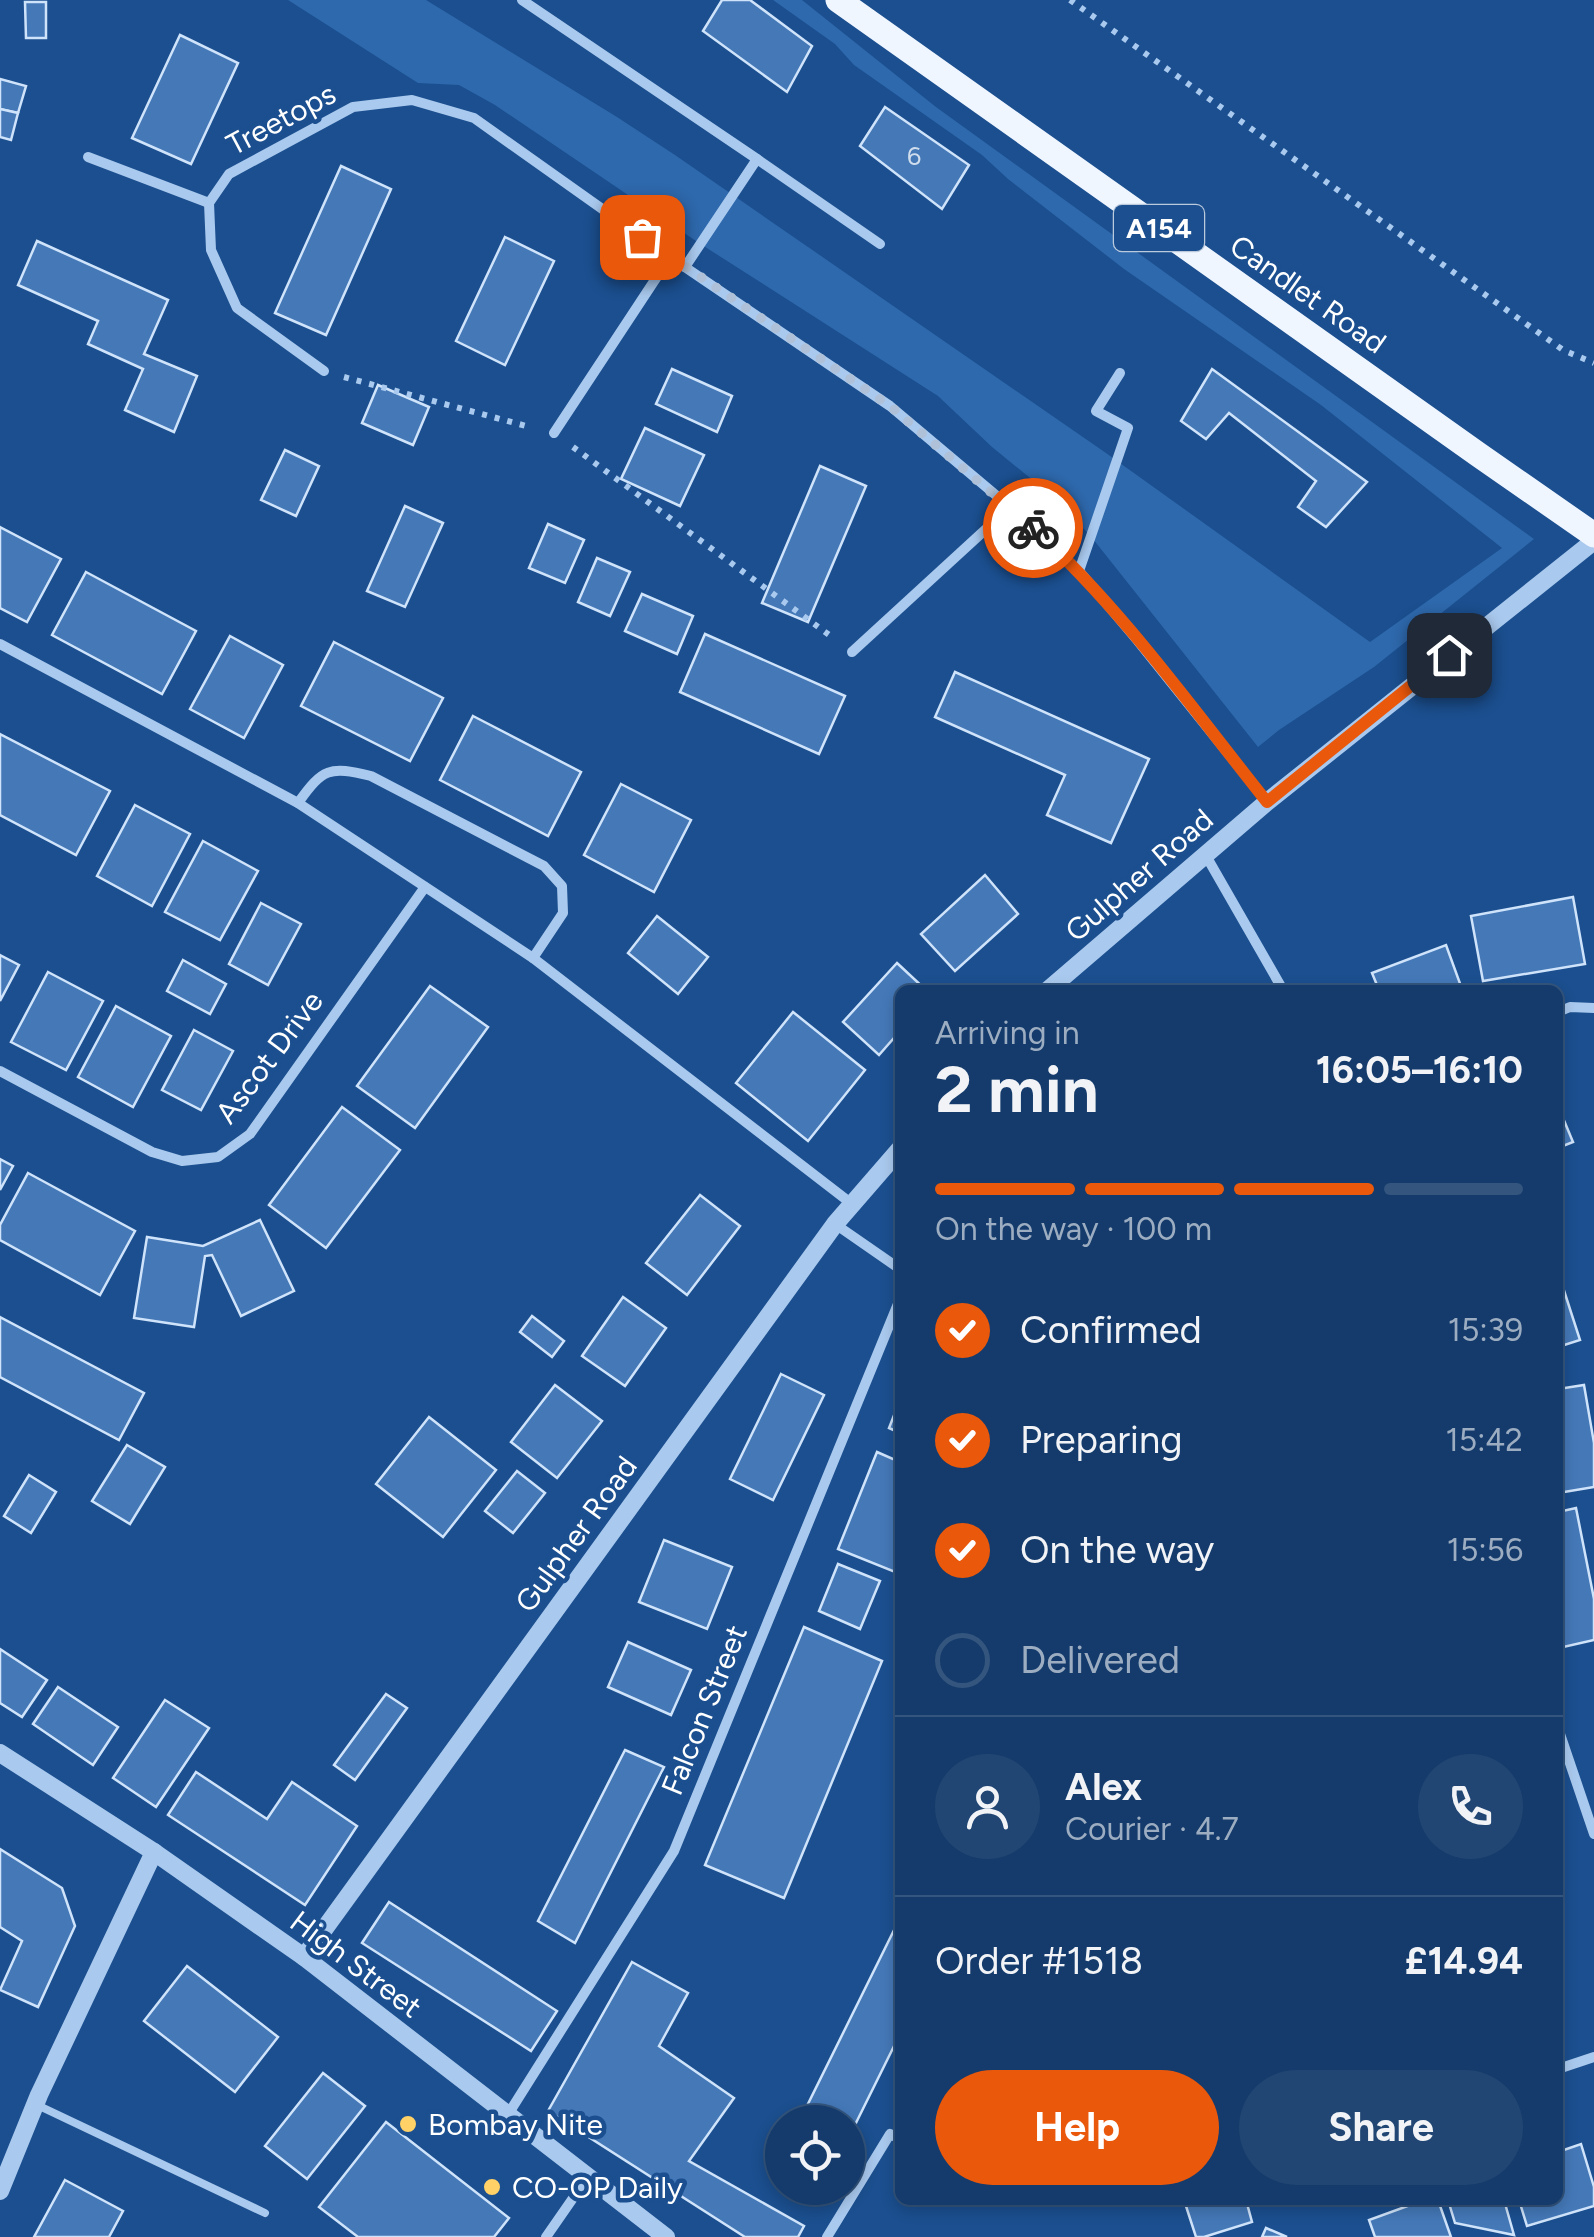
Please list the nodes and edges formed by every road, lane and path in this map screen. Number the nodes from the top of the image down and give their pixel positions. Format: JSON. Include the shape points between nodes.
{"nodes":[{"id":1,"x":522,"y":0,"type":"edge"},
{"id":2,"x":838,"y":0,"type":"edge"},
{"id":3,"x":1070,"y":0,"type":"edge"},
{"id":4,"x":88,"y":156,"type":"dead end"},
{"id":5,"x":757,"y":159,"type":"junction"},
{"id":6,"x":210,"y":203,"type":"junction"},
{"id":7,"x":880,"y":244,"type":"dead end"},
{"id":8,"x":670,"y":257,"type":"junction"},
{"id":9,"x":685,"y":267,"type":"junction"},
{"id":10,"x":1594,"y":363,"type":"edge"},
{"id":11,"x":324,"y":371,"type":"joint"},
{"id":12,"x":1120,"y":373,"type":"dead end"},
{"id":13,"x":554,"y":433,"type":"junction"},
{"id":14,"x":1010,"y":507,"type":"junction"},
{"id":15,"x":1594,"y":538,"type":"edge"},
{"id":16,"x":1079,"y":571,"type":"junction"},
{"id":17,"x":0,"y":644,"type":"edge"},
{"id":18,"x":852,"y":652,"type":"joint"},
{"id":19,"x":1267,"y":802,"type":"junction"},
{"id":20,"x":298,"y":803,"type":"junction"},
{"id":21,"x":1205,"y":854,"type":"junction"},
{"id":22,"x":425,"y":887,"type":"junction"},
{"id":23,"x":532,"y":958,"type":"junction"},
{"id":24,"x":1054,"y":985,"type":"edge"},
{"id":25,"x":1280,"y":985,"type":"edge"},
{"id":26,"x":1594,"y":1008,"type":"edge"},
{"id":27,"x":1563,"y":1010,"type":"edge"},
{"id":28,"x":0,"y":1072,"type":"edge"},
{"id":29,"x":895,"y":1155,"type":"edge"},
{"id":30,"x":852,"y":1204,"type":"junction"},
{"id":31,"x":835,"y":1224,"type":"junction"},
{"id":32,"x":895,"y":1266,"type":"edge"},
{"id":33,"x":895,"y":1312,"type":"edge"},
{"id":34,"x":1563,"y":1743,"type":"edge"},
{"id":35,"x":0,"y":1753,"type":"edge"},
{"id":36,"x":1594,"y":1834,"type":"edge"},
{"id":37,"x":154,"y":1852,"type":"junction"},
{"id":38,"x":304,"y":1957,"type":"junction"},
{"id":39,"x":1594,"y":2057,"type":"edge"},
{"id":40,"x":1563,"y":2067,"type":"edge"},
{"id":41,"x":35,"y":2104,"type":"junction"},
{"id":42,"x":507,"y":2116,"type":"junction"},
{"id":43,"x":895,"y":2137,"type":"edge"},
{"id":44,"x":587,"y":2178,"type":"junction"},
{"id":45,"x":0,"y":2191,"type":"edge"},
{"id":46,"x":265,"y":2213,"type":"dead end"},
{"id":47,"x":546,"y":2237,"type":"edge"},
{"id":48,"x":666,"y":2237,"type":"edge"},
{"id":49,"x":826,"y":2237,"type":"edge"}],
"edges":[{"from":1,"to":5,"type":"street"},
{"from":2,"to":15,"type":"main road","name":"Candlet Road","number":"A154"},
{"from":3,"to":10,"type":"path","via":[[1563,350]]},
{"from":4,"to":6,"type":"street"},
{"from":5,"to":7,"type":"street"},
{"from":5,"to":9,"type":"street"},
{"from":6,"to":8,"type":"street","name":"Treetops","via":[[229,174],[353,107],[412,100],[474,118]]},
{"from":6,"to":11,"type":"street","via":[[211,250],[237,308]]},
{"from":8,"to":9,"type":"street","name":"Treetops"},
{"from":8,"to":13,"type":"street"},
{"from":9,"to":14,"type":"street","name":"Treetops","via":[[890,406]]},
{"from":11,"to":13,"type":"path"},
{"from":12,"to":16,"type":"street","via":[[1096,411],[1128,428]]},
{"from":13,"to":18,"type":"path"},
{"from":14,"to":16,"type":"street","name":"Treetops"},
{"from":14,"to":18,"type":"street"},
{"from":15,"to":19,"type":"street","name":"Gulpher Road"},
{"from":16,"to":19,"type":"street","name":"Treetops"},
{"from":17,"to":20,"type":"street"},
{"from":19,"to":21,"type":"street","name":"Gulpher Road"},
{"from":20,"to":22,"type":"street"},
{"from":20,"to":23,"type":"street","via":[[317,777],[341,769],[371,776],[544,866],[562,886],[563,913]]},
{"from":21,"to":24,"type":"street","name":"Gulpher Road"},
{"from":21,"to":25,"type":"street"},
{"from":22,"to":23,"type":"street"},
{"from":22,"to":28,"type":"street","name":"Ascot Drive","via":[[250,1134],[218,1156],[182,1161],[152,1152]]},
{"from":23,"to":30,"type":"street"},
{"from":26,"to":27,"type":"street"},
{"from":29,"to":30,"type":"street","name":"Gulpher Road"},
{"from":30,"to":31,"type":"street","name":"Gulpher Road"},
{"from":31,"to":32,"type":"street"},
{"from":31,"to":38,"type":"street","name":"Gulpher Road"},
{"from":33,"to":42,"type":"street","name":"Falcon Street","via":[[674,1851]]},
{"from":34,"to":36,"type":"street"},
{"from":35,"to":37,"type":"street","name":"High Street"},
{"from":37,"to":38,"type":"street","name":"High Street"},
{"from":37,"to":41,"type":"street"},
{"from":38,"to":42,"type":"street","name":"High Street"},
{"from":39,"to":40,"type":"street"},
{"from":41,"to":45,"type":"street"},
{"from":41,"to":46,"type":"lane"},
{"from":42,"to":44,"type":"street","name":"High Street"},
{"from":43,"to":49,"type":"street","via":[[890,2134]]},
{"from":44,"to":47,"type":"street"},
{"from":44,"to":48,"type":"street","name":"High Street"}]}
